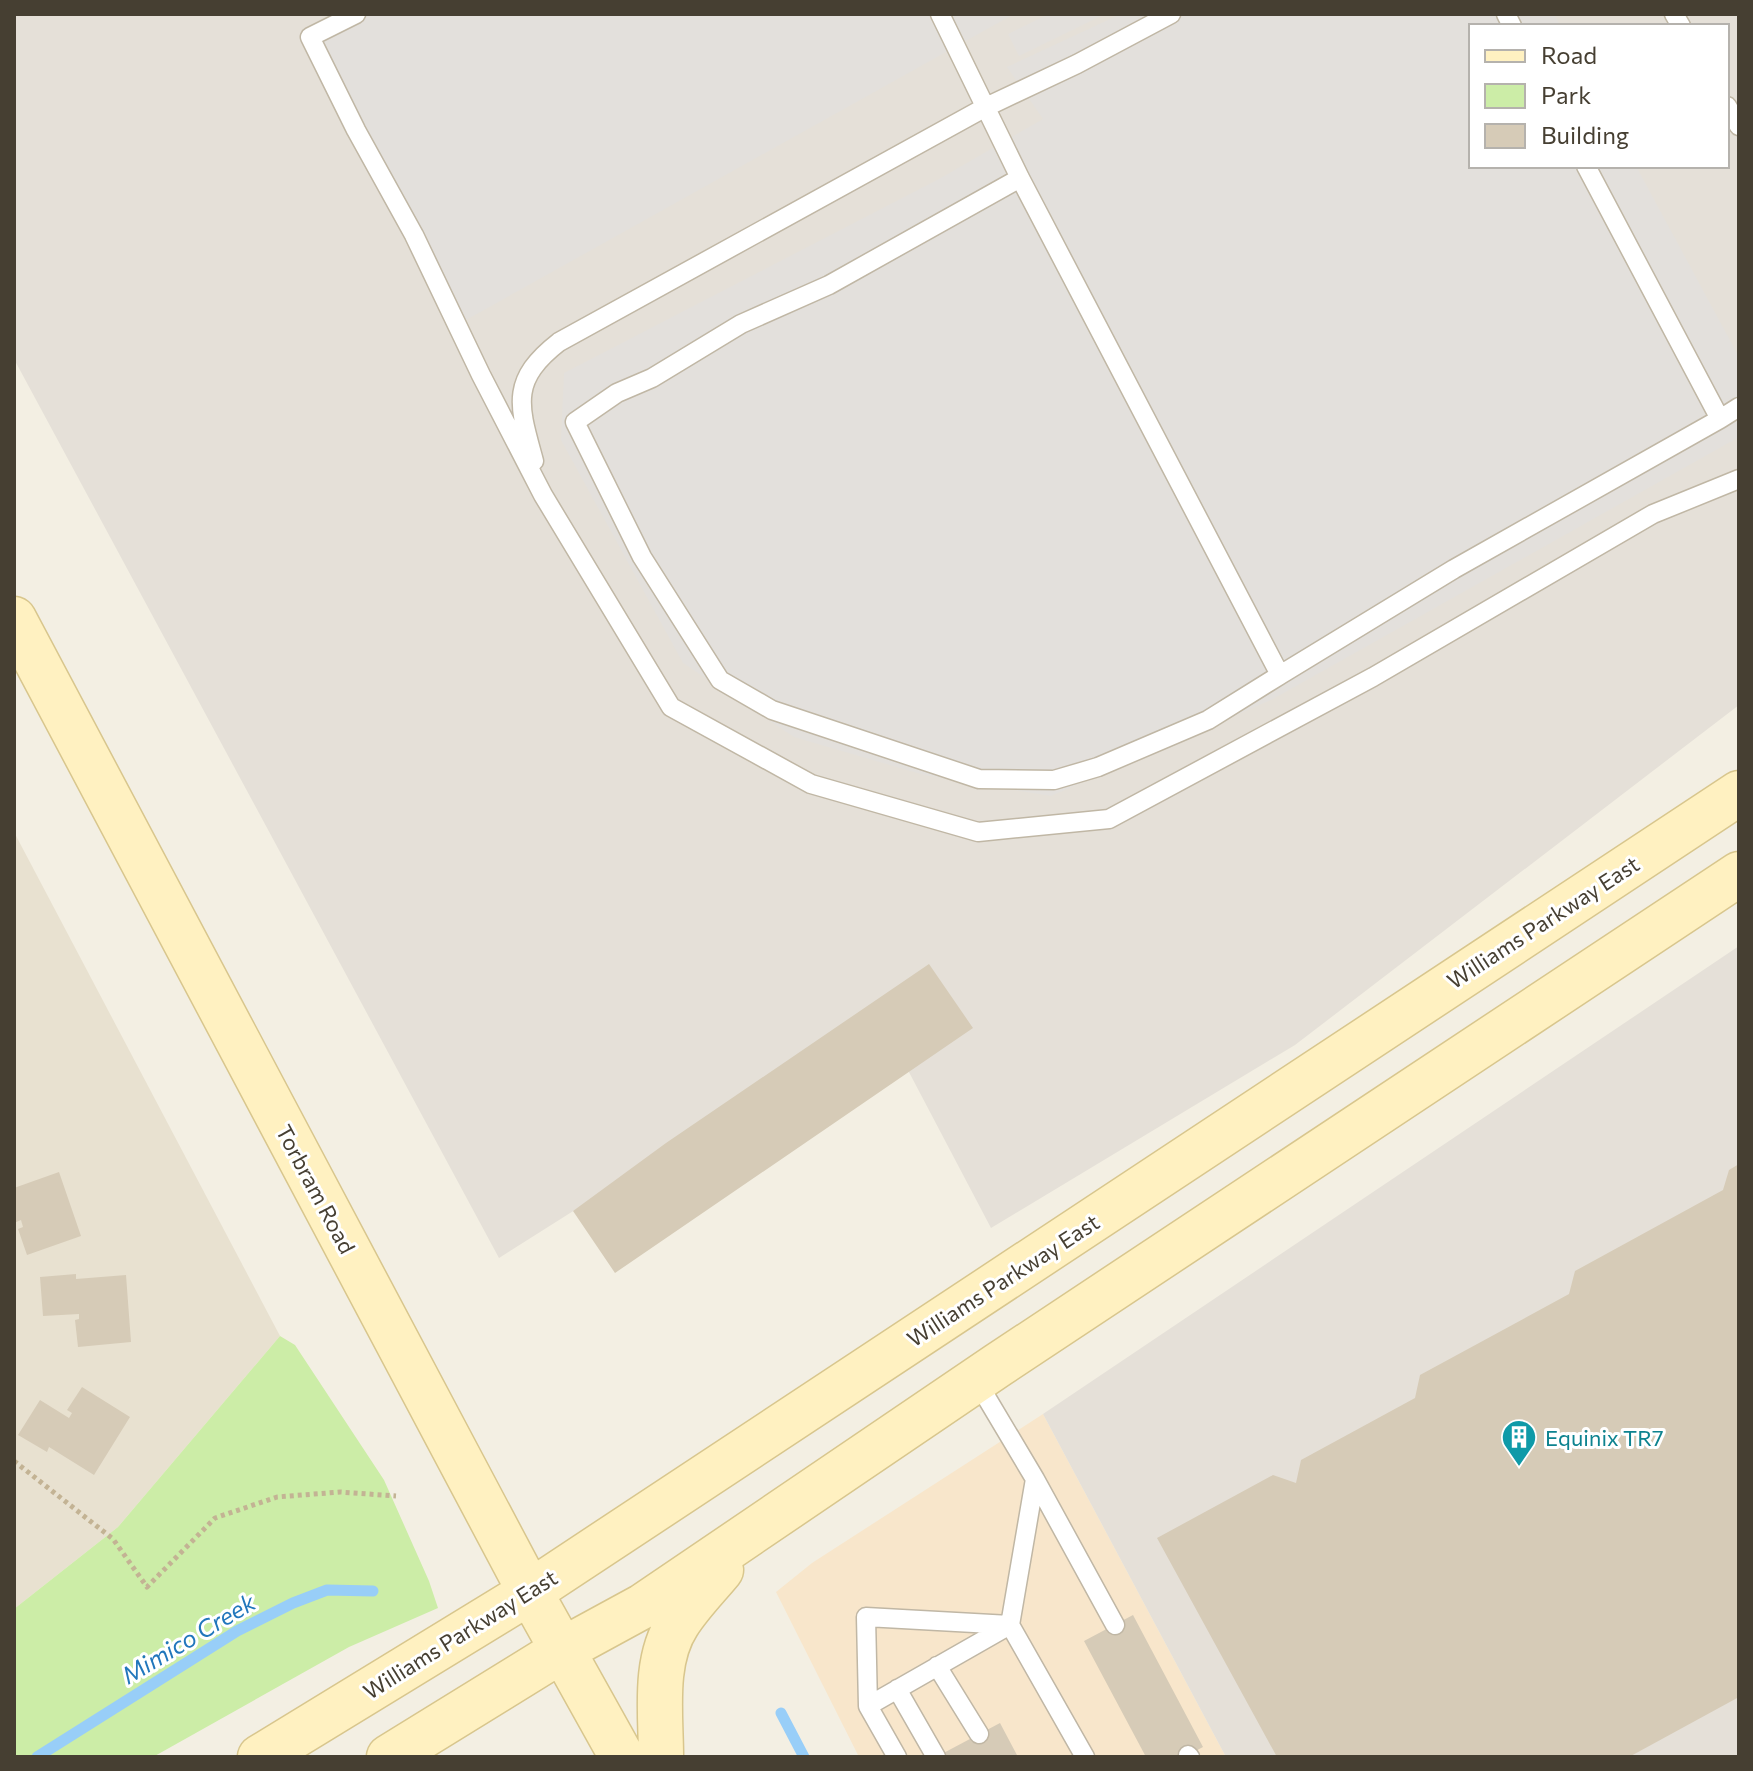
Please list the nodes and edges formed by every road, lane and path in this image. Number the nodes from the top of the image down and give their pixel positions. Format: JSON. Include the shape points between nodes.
{"nodes":[{"id":1,"x":356,"y":14,"type":"edge"},
{"id":2,"x":940,"y":14,"type":"edge"},
{"id":3,"x":1171,"y":14,"type":"edge"},
{"id":4,"x":984,"y":108,"type":"junction"},
{"id":5,"x":1587,"y":168,"type":"edge"},
{"id":6,"x":1020,"y":178,"type":"junction"},
{"id":7,"x":1739,"y":407,"type":"edge"},
{"id":8,"x":1720,"y":419,"type":"junction"},
{"id":9,"x":1739,"y":479,"type":"edge"},
{"id":10,"x":543,"y":495,"type":"junction"},
{"id":11,"x":14,"y":619,"type":"edge"},
{"id":12,"x":1280,"y":675,"type":"junction"},
{"id":13,"x":1739,"y":793,"type":"edge"},
{"id":14,"x":1739,"y":874,"type":"edge"},
{"id":15,"x":976,"y":1380,"type":"junction"},
{"id":16,"x":14,"y":1461,"type":"edge"},
{"id":17,"x":1035,"y":1479,"type":"junction"},
{"id":18,"x":396,"y":1496,"type":"dead end"},
{"id":19,"x":757,"y":1528,"type":"junction"},
{"id":20,"x":530,"y":1592,"type":"junction"},
{"id":21,"x":1010,"y":1625,"type":"junction"},
{"id":22,"x":1115,"y":1625,"type":"dead end"},
{"id":23,"x":564,"y":1649,"type":"junction"},
{"id":24,"x":937,"y":1666,"type":"junction"},
{"id":25,"x":897,"y":1689,"type":"junction"},
{"id":26,"x":868,"y":1706,"type":"junction"},
{"id":27,"x":979,"y":1734,"type":"dead end"},
{"id":28,"x":260,"y":1757,"type":"edge"},
{"id":29,"x":389,"y":1757,"type":"edge"},
{"id":30,"x":622,"y":1757,"type":"edge"},
{"id":31,"x":661,"y":1757,"type":"edge"},
{"id":32,"x":897,"y":1757,"type":"edge"},
{"id":33,"x":936,"y":1757,"type":"edge"},
{"id":34,"x":1085,"y":1757,"type":"edge"}],
"edges":[{"from":1,"to":10,"type":"lane","via":[[310,37]]},
{"from":2,"to":4,"type":"lane"},
{"from":3,"to":4,"type":"lane"},
{"from":4,"to":6,"type":"lane"},
{"from":4,"to":10,"type":"lane","via":[[538,358],[520,403]]},
{"from":5,"to":8,"type":"lane"},
{"from":6,"to":12,"type":"lane"},
{"from":6,"to":12,"type":"lane","via":[[829,285],[741,324],[575,422],[642,557],[720,680],[772,710],[979,779],[1054,780],[1098,767],[1208,720]]},
{"from":7,"to":8,"type":"lane"},
{"from":8,"to":12,"type":"lane","via":[[1454,569]]},
{"from":9,"to":10,"type":"lane","via":[[1653,514],[1373,677],[1109,819],[978,832],[811,784],[671,707]]},
{"from":11,"to":20,"type":"main road","name":"Torbram Road"},
{"from":13,"to":20,"type":"main road","name":"Williams Parkway East"},
{"from":14,"to":15,"type":"main road"},
{"from":15,"to":17,"type":"lane"},
{"from":15,"to":19,"type":"main road"},
{"from":16,"to":18,"type":"path","via":[[113,1539],[147,1587],[215,1518],[277,1497],[340,1492]]},
{"from":17,"to":21,"type":"lane"},
{"from":17,"to":22,"type":"lane"},
{"from":19,"to":23,"type":"main road","via":[[643,1606]]},
{"from":19,"to":31,"type":"main road","via":[[676,1625],[660,1681]]},
{"from":20,"to":23,"type":"main road","name":"Torbram Road"},
{"from":20,"to":28,"type":"main road","name":"Williams Parkway East"},
{"from":21,"to":24,"type":"lane"},
{"from":21,"to":26,"type":"lane","via":[[866,1617]]},
{"from":21,"to":34,"type":"lane"},
{"from":23,"to":29,"type":"main road"},
{"from":23,"to":30,"type":"main road","name":"Torbram Road"},
{"from":24,"to":25,"type":"lane"},
{"from":24,"to":27,"type":"lane"},
{"from":25,"to":26,"type":"lane"},
{"from":25,"to":33,"type":"lane"},
{"from":26,"to":32,"type":"lane"}]}
